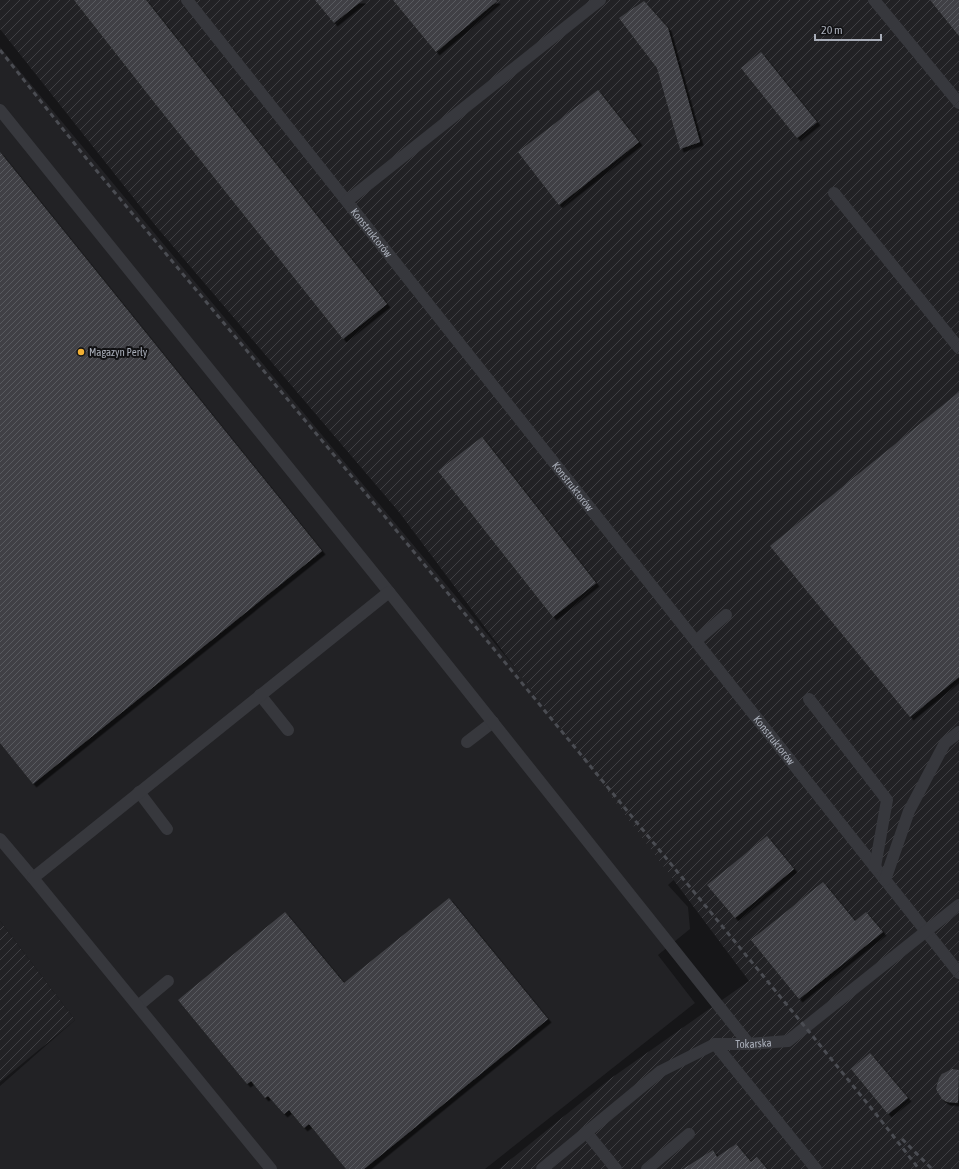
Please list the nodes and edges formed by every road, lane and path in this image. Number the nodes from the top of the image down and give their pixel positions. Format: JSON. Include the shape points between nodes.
{"nodes":[{"id":1,"x":187,"y":0,"type":"edge"},
{"id":2,"x":600,"y":0,"type":"edge"},
{"id":3,"x":874,"y":0,"type":"edge"},
{"id":4,"x":959,"y":103,"type":"edge"},
{"id":5,"x":0,"y":110,"type":"edge"},
{"id":6,"x":834,"y":193,"type":"dead end"},
{"id":7,"x":347,"y":201,"type":"junction"},
{"id":8,"x":959,"y":348,"type":"edge"},
{"id":9,"x":389,"y":592,"type":"junction"},
{"id":10,"x":726,"y":615,"type":"dead end"},
{"id":11,"x":696,"y":642,"type":"junction"},
{"id":12,"x":260,"y":695,"type":"junction"},
{"id":13,"x":809,"y":699,"type":"dead end"},
{"id":14,"x":493,"y":722,"type":"junction"},
{"id":15,"x":288,"y":730,"type":"dead end"},
{"id":16,"x":959,"y":732,"type":"edge"},
{"id":17,"x":467,"y":742,"type":"dead end"},
{"id":18,"x":139,"y":792,"type":"junction"},
{"id":19,"x":167,"y":829,"type":"dead end"},
{"id":20,"x":0,"y":839,"type":"edge"},
{"id":21,"x":875,"y":867,"type":"junction"},
{"id":22,"x":33,"y":878,"type":"junction"},
{"id":23,"x":885,"y":880,"type":"junction"},
{"id":24,"x":959,"y":905,"type":"edge"},
{"id":25,"x":926,"y":932,"type":"junction"},
{"id":26,"x":959,"y":973,"type":"edge"},
{"id":27,"x":168,"y":981,"type":"dead end"},
{"id":28,"x":138,"y":1006,"type":"junction"},
{"id":29,"x":715,"y":1044,"type":"junction"},
{"id":30,"x":749,"y":1044,"type":"junction"},
{"id":31,"x":586,"y":1132,"type":"junction"},
{"id":32,"x":689,"y":1134,"type":"dead end"},
{"id":33,"x":271,"y":1169,"type":"edge"},
{"id":34,"x":542,"y":1169,"type":"edge"},
{"id":35,"x":616,"y":1169,"type":"edge"},
{"id":36,"x":647,"y":1169,"type":"edge"},
{"id":37,"x":816,"y":1169,"type":"edge"}],
"edges":[{"from":1,"to":7,"type":"lane","name":"Konstruktorów"},
{"from":2,"to":7,"type":"lane"},
{"from":3,"to":4,"type":"lane"},
{"from":5,"to":9,"type":"lane"},
{"from":6,"to":8,"type":"lane"},
{"from":7,"to":11,"type":"lane","name":"Konstruktorów"},
{"from":9,"to":12,"type":"lane"},
{"from":9,"to":14,"type":"lane"},
{"from":10,"to":11,"type":"lane"},
{"from":11,"to":21,"type":"lane","name":"Konstruktorów"},
{"from":12,"to":15,"type":"lane"},
{"from":12,"to":18,"type":"lane"},
{"from":13,"to":21,"type":"lane","via":[[887,800]]},
{"from":14,"to":17,"type":"lane"},
{"from":14,"to":30,"type":"lane"},
{"from":16,"to":23,"type":"lane","via":[[945,743],[910,811]]},
{"from":18,"to":19,"type":"lane"},
{"from":18,"to":22,"type":"lane"},
{"from":20,"to":22,"type":"lane"},
{"from":21,"to":23,"type":"lane","name":"Konstruktorów"},
{"from":22,"to":28,"type":"lane"},
{"from":23,"to":25,"type":"lane","name":"Konstruktorów"},
{"from":24,"to":25,"type":"lane","name":"Tokarska"},
{"from":25,"to":26,"type":"lane","name":"Konstruktorów"},
{"from":25,"to":30,"type":"lane","name":"Tokarska","via":[[788,1041]]},
{"from":27,"to":28,"type":"lane"},
{"from":28,"to":33,"type":"lane"},
{"from":29,"to":30,"type":"lane","name":"Tokarska"},
{"from":29,"to":31,"type":"lane","name":"Tokarska","via":[[661,1071]]},
{"from":29,"to":37,"type":"lane"},
{"from":31,"to":34,"type":"lane","name":"Tokarska"},
{"from":31,"to":35,"type":"lane"},
{"from":32,"to":36,"type":"lane"}]}
